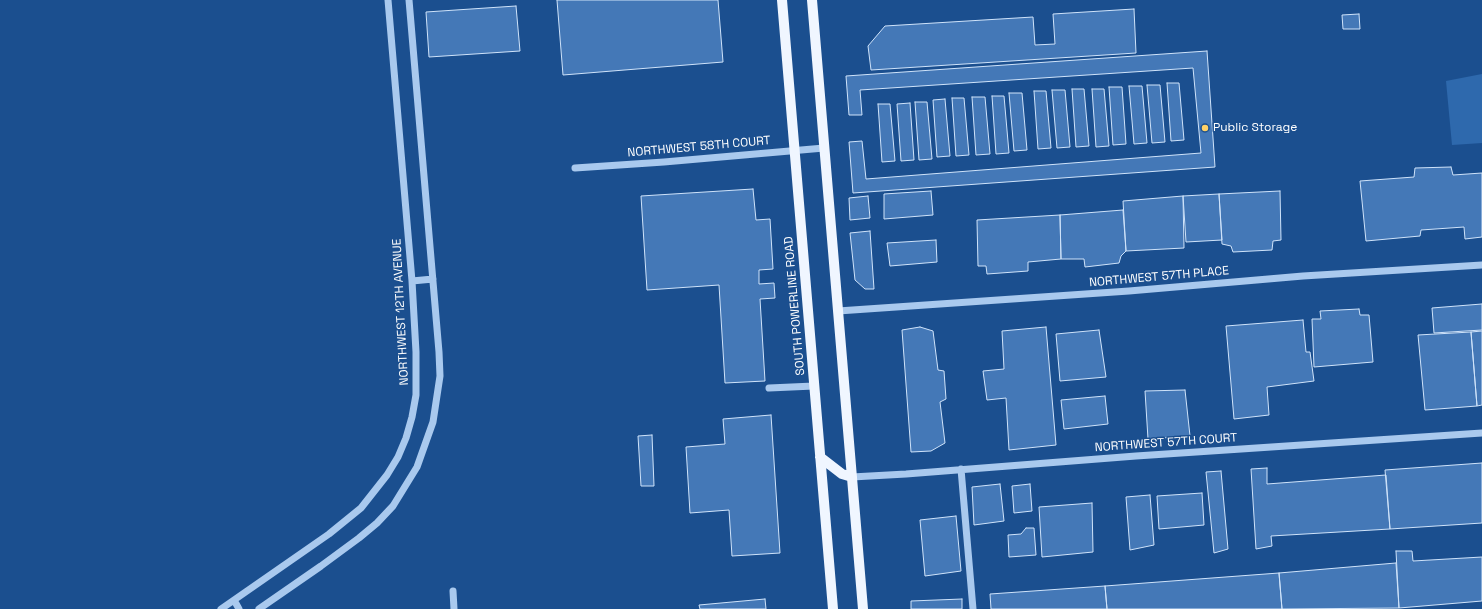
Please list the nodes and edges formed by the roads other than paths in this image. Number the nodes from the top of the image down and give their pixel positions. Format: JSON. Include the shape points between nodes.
{"nodes":[{"id":1,"x":388,"y":0,"type":"edge"},
{"id":2,"x":409,"y":0,"type":"edge"},
{"id":3,"x":788,"y":0,"type":"edge"},
{"id":4,"x":812,"y":0,"type":"edge"},
{"id":5,"x":783,"y":5,"type":"edge"},
{"id":6,"x":824,"y":148,"type":"junction"},
{"id":7,"x":794,"y":150,"type":"junction"},
{"id":8,"x":575,"y":168,"type":"dead end"},
{"id":9,"x":1482,"y":265,"type":"edge"},
{"id":10,"x":433,"y":279,"type":"junction"},
{"id":11,"x":412,"y":281,"type":"junction"},
{"id":12,"x":838,"y":311,"type":"junction"},
{"id":13,"x":814,"y":386,"type":"junction"},
{"id":14,"x":769,"y":388,"type":"dead end"},
{"id":15,"x":1482,"y":434,"type":"edge"},
{"id":16,"x":820,"y":457,"type":"junction"},
{"id":17,"x":961,"y":469,"type":"junction"},
{"id":18,"x":852,"y":476,"type":"junction"},
{"id":19,"x":453,"y":591,"type":"dead end"},
{"id":20,"x":234,"y":600,"type":"junction"},
{"id":21,"x":221,"y":609,"type":"edge"},
{"id":22,"x":239,"y":609,"type":"edge"},
{"id":23,"x":259,"y":609,"type":"edge"},
{"id":24,"x":454,"y":609,"type":"edge"},
{"id":25,"x":833,"y":609,"type":"edge"},
{"id":26,"x":863,"y":609,"type":"edge"},
{"id":27,"x":973,"y":609,"type":"edge"}],
"edges":[{"from":1,"to":11,"type":"street","name":"NORTHWEST 12TH AVENUE"},
{"from":2,"to":10,"type":"street"},
{"from":3,"to":5,"type":"main road"},
{"from":4,"to":6,"type":"main road"},
{"from":5,"to":7,"type":"main road","name":"SOUTH POWERLINE ROAD"},
{"from":6,"to":7,"type":"street","name":"NORTHWEST 58TH COURT"},
{"from":6,"to":12,"type":"main road"},
{"from":7,"to":8,"type":"street","name":"NORTHWEST 58TH COURT"},
{"from":7,"to":13,"type":"main road","name":"SOUTH POWERLINE ROAD"},
{"from":9,"to":12,"type":"street","name":"NORTHWEST 57TH PLACE"},
{"from":10,"to":11,"type":"street"},
{"from":10,"to":23,"type":"street","via":[[440,376],[433,422],[417,467],[393,506],[377,523]]},
{"from":11,"to":20,"type":"street","name":"NORTHWEST 12TH AVENUE","via":[[417,360],[416,395],[406,438],[388,476],[346,522]]},
{"from":12,"to":18,"type":"main road"},
{"from":13,"to":14,"type":"street"},
{"from":13,"to":16,"type":"main road","name":"SOUTH POWERLINE ROAD"},
{"from":15,"to":17,"type":"street","name":"NORTHWEST 57TH COURT"},
{"from":16,"to":18,"type":"main road","via":[[842,474]]},
{"from":16,"to":25,"type":"main road","name":"SOUTH POWERLINE ROAD"},
{"from":17,"to":18,"type":"street","name":"NORTHWEST 57TH COURT"},
{"from":17,"to":27,"type":"street"},
{"from":18,"to":26,"type":"main road"},
{"from":19,"to":24,"type":"street"},
{"from":20,"to":21,"type":"street","name":"NORTHWEST 12TH AVENUE"},
{"from":20,"to":22,"type":"street"}]}
